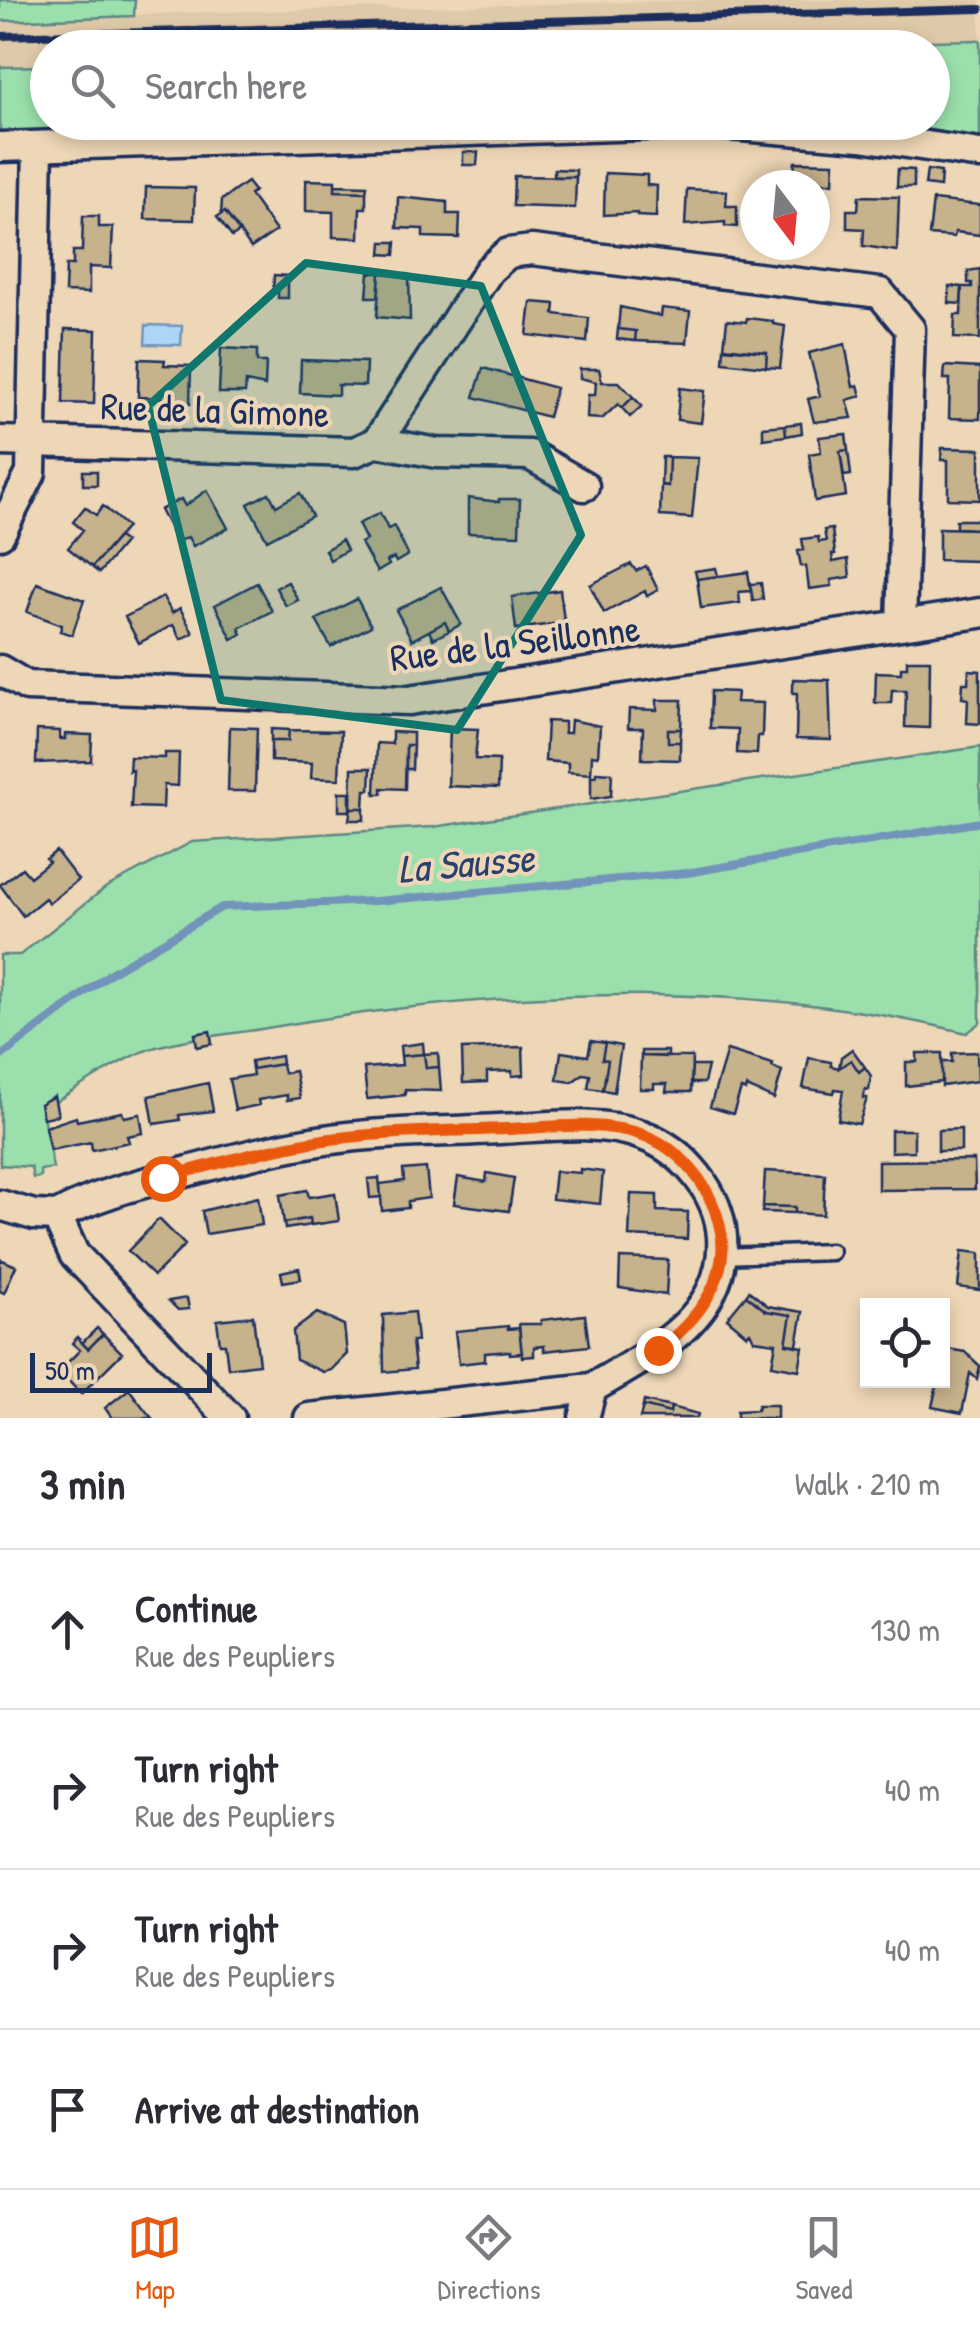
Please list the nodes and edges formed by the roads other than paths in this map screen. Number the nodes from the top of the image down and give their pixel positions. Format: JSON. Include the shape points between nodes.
{"nodes":[{"id":1,"x":212,"y":140,"type":"edge"},
{"id":2,"x":887,"y":140,"type":"edge"},
{"id":3,"x":38,"y":146,"type":"junction"},
{"id":4,"x":0,"y":148,"type":"edge"},
{"id":5,"x":980,"y":154,"type":"edge"},
{"id":6,"x":0,"y":440,"type":"edge"},
{"id":7,"x":30,"y":442,"type":"junction"},
{"id":8,"x":377,"y":442,"type":"junction"},
{"id":9,"x":584,"y":486,"type":"dead end"},
{"id":10,"x":0,"y":534,"type":"edge"},
{"id":11,"x":980,"y":612,"type":"edge"},
{"id":12,"x":900,"y":624,"type":"junction"},
{"id":13,"x":0,"y":670,"type":"edge"},
{"id":14,"x":0,"y":1205,"type":"edge"},
{"id":15,"x":57,"y":1216,"type":"junction"},
{"id":16,"x":831,"y":1252,"type":"dead end"},
{"id":17,"x":723,"y":1256,"type":"junction"},
{"id":18,"x":592,"y":1388,"type":"junction"},
{"id":19,"x":230,"y":1418,"type":"edge"},
{"id":20,"x":309,"y":1418,"type":"edge"},
{"id":21,"x":584,"y":1418,"type":"edge"}],
"edges":[{"from":1,"to":3,"type":"street"},
{"from":2,"to":5,"type":"street"},
{"from":3,"to":4,"type":"street"},
{"from":3,"to":7,"type":"street"},
{"from":6,"to":7,"type":"street","name":"Rue de la Gimone"},
{"from":7,"to":8,"type":"street","name":"Rue de la Gimone","via":[[354,452]]},
{"from":7,"to":10,"type":"street","via":[[31,472]]},
{"from":8,"to":9,"type":"street","via":[[437,453],[530,455]]},
{"from":8,"to":12,"type":"street","name":"Rue de la Gimone","via":[[489,270],[508,253],[532,250],[880,292],[910,329]]},
{"from":11,"to":12,"type":"street","name":"Rue de la Seillonne"},
{"from":12,"to":13,"type":"street","name":"Rue de la Seillonne","via":[[409,700],[28,686]]},
{"from":14,"to":15,"type":"street"},
{"from":15,"to":17,"type":"street","via":[[93,1196],[346,1137],[604,1128],[642,1135],[694,1172],[712,1198]]},
{"from":15,"to":19,"type":"street","via":[[74,1254]]},
{"from":16,"to":17,"type":"lane"},
{"from":17,"to":18,"type":"street","via":[[686,1329]]},
{"from":18,"to":20,"type":"street"},
{"from":18,"to":21,"type":"street"}]}
